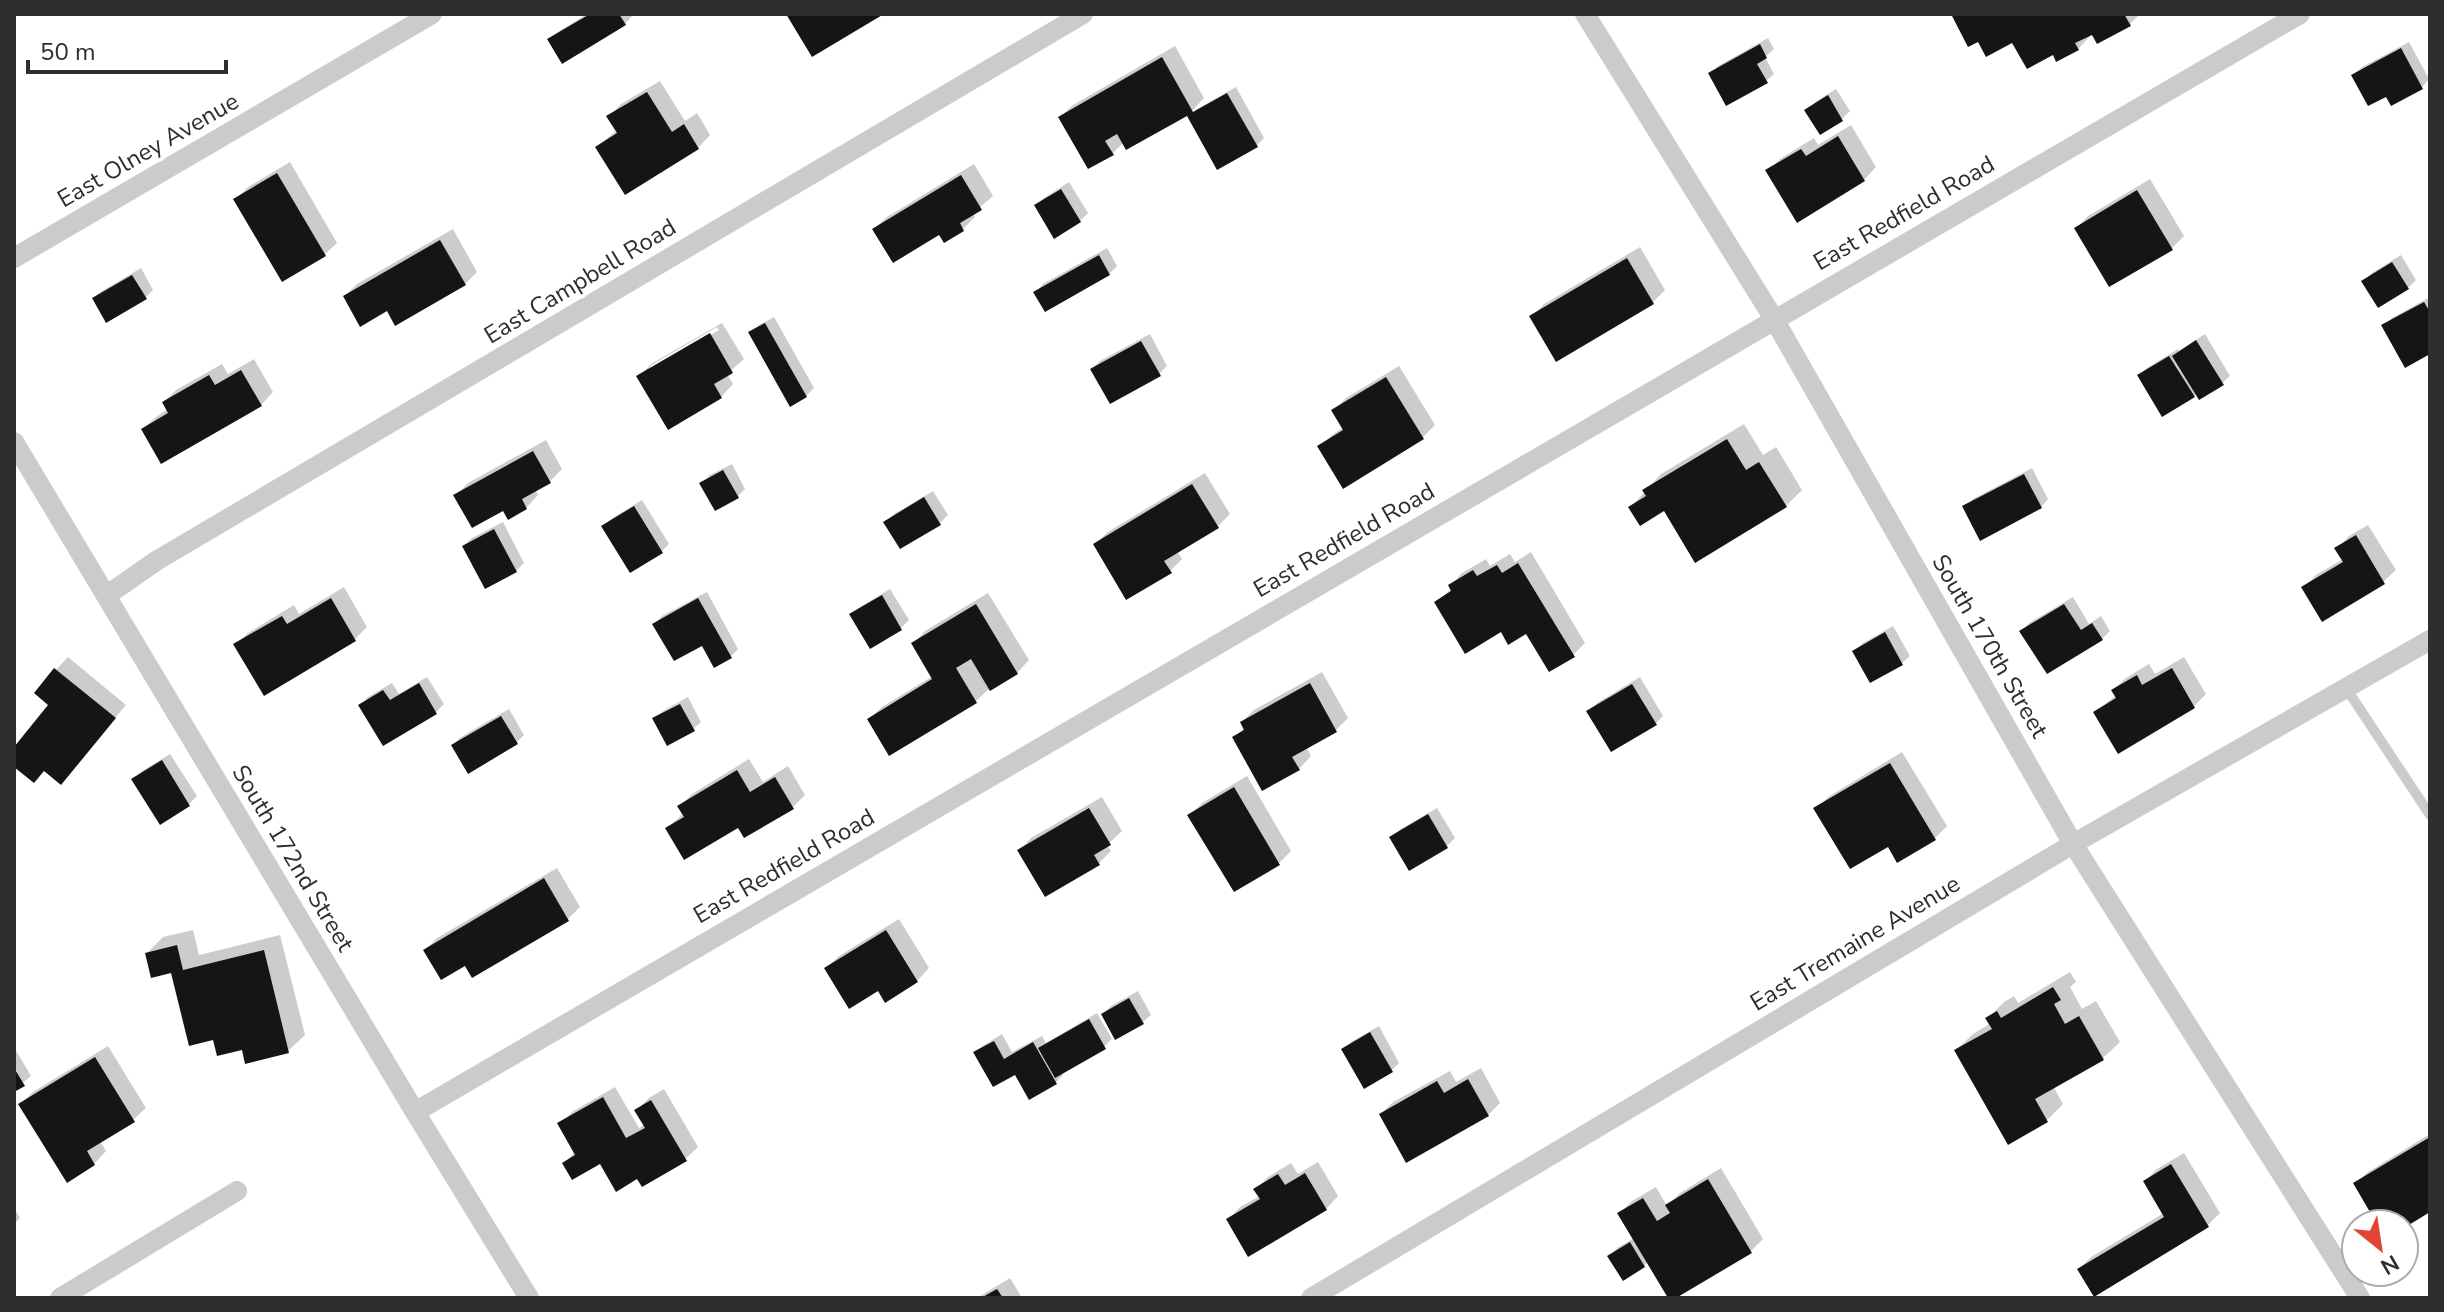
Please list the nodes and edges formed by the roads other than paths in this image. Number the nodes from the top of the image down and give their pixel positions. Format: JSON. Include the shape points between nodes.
{"nodes":[{"id":1,"x":432,"y":14,"type":"edge"},
{"id":2,"x":1083,"y":14,"type":"edge"},
{"id":3,"x":1585,"y":14,"type":"edge"},
{"id":4,"x":2300,"y":14,"type":"edge"},
{"id":5,"x":14,"y":258,"type":"edge"},
{"id":6,"x":1774,"y":319,"type":"junction"},
{"id":7,"x":14,"y":442,"type":"edge"},
{"id":8,"x":106,"y":596,"type":"junction"},
{"id":9,"x":2430,"y":640,"type":"edge"},
{"id":10,"x":2346,"y":688,"type":"junction"},
{"id":11,"x":2430,"y":815,"type":"edge"},
{"id":12,"x":2073,"y":844,"type":"junction"},
{"id":13,"x":415,"y":1112,"type":"junction"},
{"id":14,"x":237,"y":1191,"type":"dead end"},
{"id":15,"x":60,"y":1298,"type":"edge"},
{"id":16,"x":529,"y":1298,"type":"edge"},
{"id":17,"x":1311,"y":1298,"type":"edge"},
{"id":18,"x":2360,"y":1298,"type":"edge"}],
"edges":[{"from":1,"to":5,"type":"street","name":"East Olney Avenue"},
{"from":2,"to":8,"type":"street","name":"East Campbell Road","via":[[156,561]]},
{"from":3,"to":6,"type":"street","name":"South 170th Street"},
{"from":4,"to":6,"type":"street","name":"East Redfield Road"},
{"from":6,"to":12,"type":"street","name":"South 170th Street"},
{"from":6,"to":13,"type":"street","name":"East Redfield Road"},
{"from":7,"to":8,"type":"street","name":"South 172nd Street"},
{"from":8,"to":13,"type":"street","name":"South 172nd Street"},
{"from":9,"to":10,"type":"street","name":"East Tremaine Avenue"},
{"from":10,"to":11,"type":"lane"},
{"from":10,"to":12,"type":"street","name":"East Tremaine Avenue"},
{"from":12,"to":17,"type":"street","name":"East Tremaine Avenue"},
{"from":12,"to":18,"type":"street","name":"South 170th Street"},
{"from":13,"to":16,"type":"street","name":"South 172nd Street"},
{"from":14,"to":15,"type":"street"}]}
